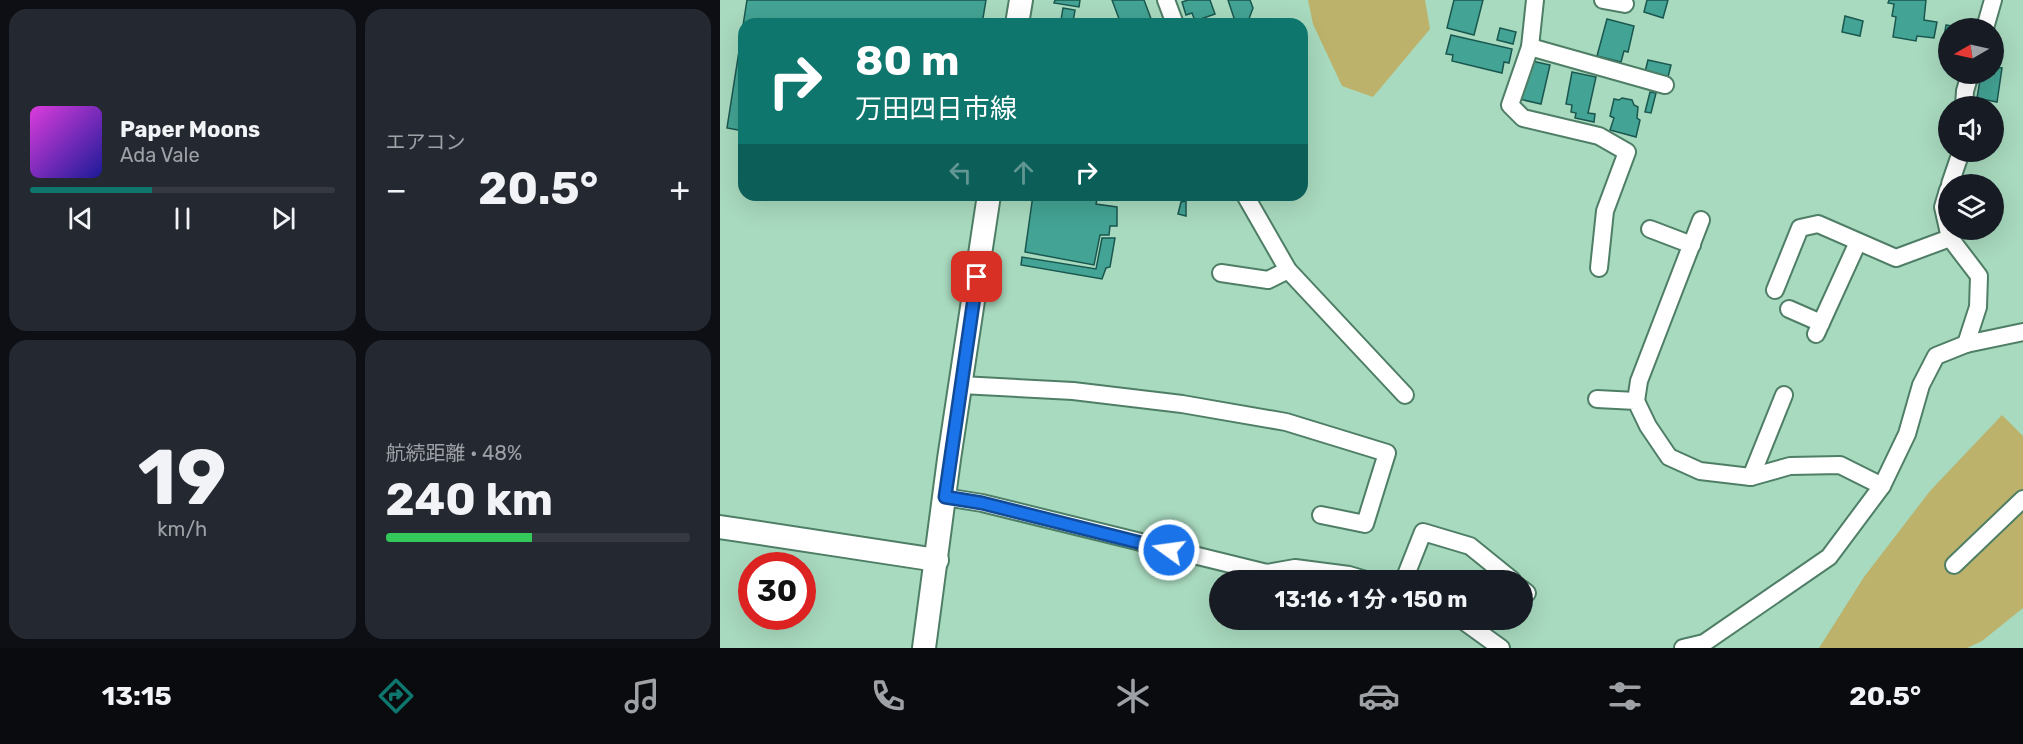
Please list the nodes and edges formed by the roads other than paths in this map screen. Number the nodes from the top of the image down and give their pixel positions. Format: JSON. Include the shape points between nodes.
{"nodes":[{"id":1,"x":1021,"y":0,"type":"edge"},
{"id":2,"x":1166,"y":0,"type":"edge"},
{"id":3,"x":1534,"y":0,"type":"edge"},
{"id":4,"x":1603,"y":0,"type":"edge"},
{"id":5,"x":1993,"y":0,"type":"edge"},
{"id":6,"x":1625,"y":4,"type":"dead end"},
{"id":7,"x":1018,"y":18,"type":"edge"},
{"id":8,"x":1173,"y":18,"type":"edge"},
{"id":9,"x":1988,"y":18,"type":"edge"},
{"id":10,"x":1530,"y":47,"type":"junction"},
{"id":11,"x":1665,"y":85,"type":"dead end"},
{"id":12,"x":988,"y":201,"type":"edge"},
{"id":13,"x":1248,"y":201,"type":"edge"},
{"id":14,"x":1701,"y":220,"type":"dead end"},
{"id":15,"x":1650,"y":229,"type":"dead end"},
{"id":16,"x":1945,"y":240,"type":"edge"},
{"id":17,"x":1952,"y":240,"type":"edge"},
{"id":18,"x":1858,"y":242,"type":"junction"},
{"id":19,"x":1692,"y":244,"type":"junction"},
{"id":20,"x":1599,"y":268,"type":"dead end"},
{"id":21,"x":1288,"y":270,"type":"junction"},
{"id":22,"x":1221,"y":273,"type":"dead end"},
{"id":23,"x":1775,"y":290,"type":"dead end"},
{"id":24,"x":1790,"y":309,"type":"dead end"},
{"id":25,"x":2021,"y":336,"type":"edge"},
{"id":26,"x":1966,"y":344,"type":"junction"},
{"id":27,"x":961,"y":386,"type":"junction"},
{"id":28,"x":1405,"y":395,"type":"dead end"},
{"id":29,"x":1784,"y":395,"type":"dead end"},
{"id":30,"x":1597,"y":399,"type":"dead end"},
{"id":31,"x":1636,"y":401,"type":"junction"},
{"id":32,"x":1751,"y":477,"type":"junction"},
{"id":33,"x":1882,"y":486,"type":"junction"},
{"id":34,"x":945,"y":497,"type":"junction"},
{"id":35,"x":2023,"y":499,"type":"edge"},
{"id":36,"x":1321,"y":514,"type":"dead end"},
{"id":37,"x":720,"y":527,"type":"edge"},
{"id":38,"x":937,"y":560,"type":"junction"},
{"id":39,"x":1954,"y":565,"type":"dead end"},
{"id":40,"x":1254,"y":570,"type":"edge"},
{"id":41,"x":1283,"y":570,"type":"edge"},
{"id":42,"x":1310,"y":570,"type":"edge"},
{"id":43,"x":1408,"y":570,"type":"edge"},
{"id":44,"x":1489,"y":570,"type":"edge"},
{"id":45,"x":1478,"y":630,"type":"edge"},
{"id":46,"x":924,"y":648,"type":"edge"},
{"id":47,"x":1501,"y":648,"type":"edge"},
{"id":48,"x":1683,"y":648,"type":"edge"}],
"edges":[{"from":1,"to":7,"type":"main road"},
{"from":2,"to":8,"type":"street"},
{"from":3,"to":10,"type":"street"},
{"from":4,"to":6,"type":"street"},
{"from":5,"to":9,"type":"street"},
{"from":10,"to":11,"type":"street"},
{"from":10,"to":20,"type":"street","via":[[1510,105],[1523,118],[1599,136],[1627,152],[1605,211]]},
{"from":12,"to":27,"type":"main road"},
{"from":13,"to":21,"type":"street"},
{"from":14,"to":19,"type":"street"},
{"from":15,"to":19,"type":"street"},
{"from":16,"to":18,"type":"street","via":[[1896,258]]},
{"from":17,"to":26,"type":"street","via":[[1979,276],[1978,307]]},
{"from":18,"to":23,"type":"street","via":[[1818,224],[1800,228]]},
{"from":18,"to":24,"type":"street","via":[[1819,328]]},
{"from":19,"to":31,"type":"street","via":[[1639,381]]},
{"from":21,"to":22,"type":"street","via":[[1268,280]]},
{"from":21,"to":28,"type":"street"},
{"from":25,"to":26,"type":"street"},
{"from":26,"to":33,"type":"street","via":[[1936,356],[1921,385],[1907,434]]},
{"from":27,"to":34,"type":"main road"},
{"from":27,"to":36,"type":"street","via":[[1073,391],[1182,404],[1286,422],[1387,453],[1365,524]]},
{"from":29,"to":32,"type":"street"},
{"from":30,"to":31,"type":"street"},
{"from":31,"to":32,"type":"street","via":[[1669,457],[1700,471]]},
{"from":32,"to":33,"type":"street","via":[[1790,466],[1840,465]]},
{"from":33,"to":48,"type":"street","via":[[1829,557],[1704,643]]},
{"from":34,"to":38,"type":"main road"},
{"from":34,"to":40,"type":"street"},
{"from":35,"to":39,"type":"street"},
{"from":37,"to":38,"type":"main road"},
{"from":38,"to":46,"type":"main road"},
{"from":41,"to":42,"type":"street"},
{"from":43,"to":44,"type":"street","via":[[1423,532],[1470,546]]},
{"from":45,"to":47,"type":"street"}]}
